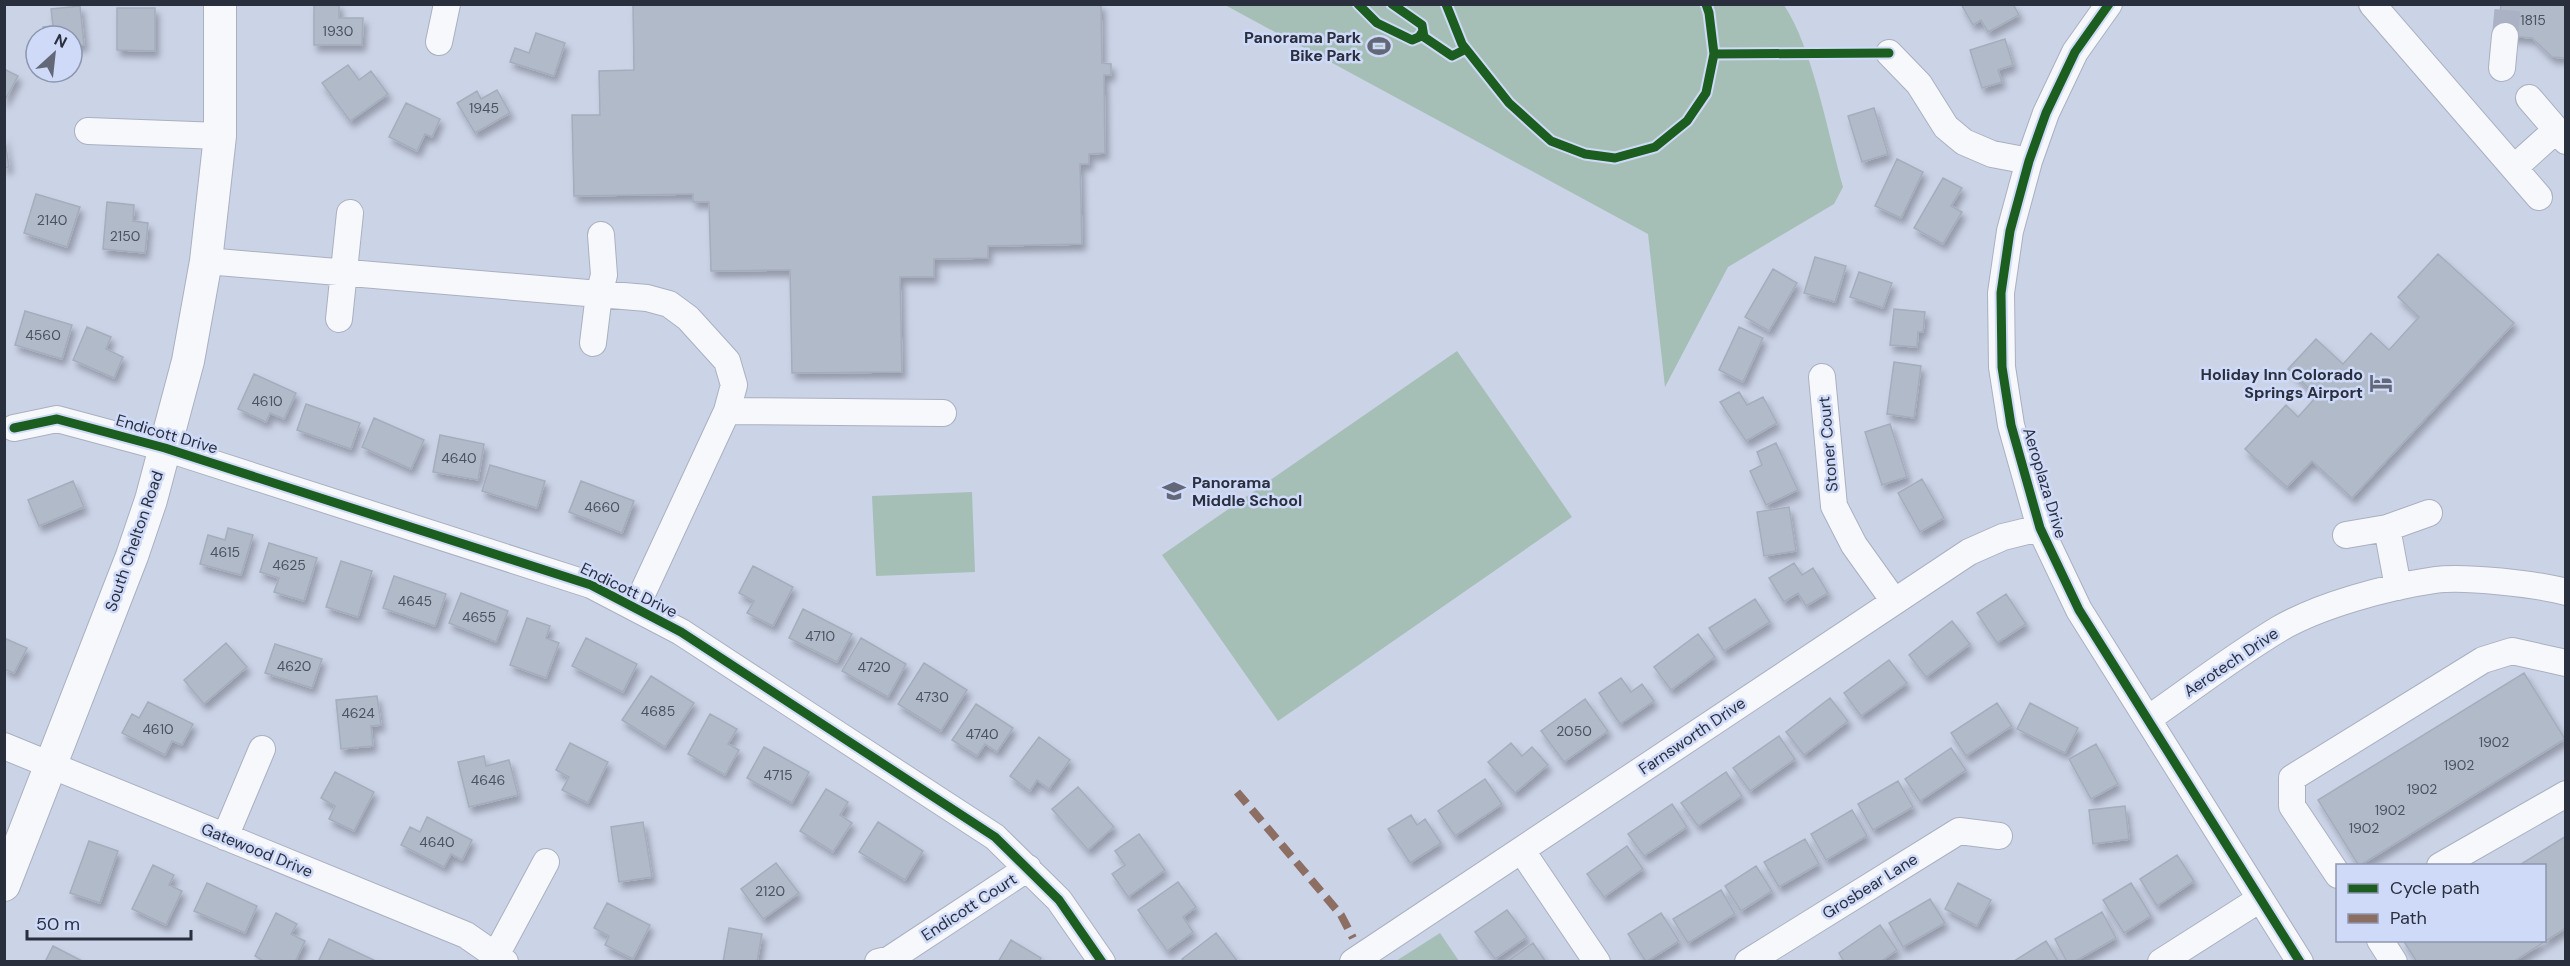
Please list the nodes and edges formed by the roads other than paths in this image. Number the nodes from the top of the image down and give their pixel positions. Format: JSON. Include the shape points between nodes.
{"nodes":[{"id":1,"x":220,"y":4,"type":"edge"},
{"id":2,"x":447,"y":4,"type":"edge"},
{"id":3,"x":2109,"y":4,"type":"edge"},
{"id":4,"x":2372,"y":4,"type":"edge"},
{"id":5,"x":2505,"y":36,"type":"tunnel mouth"},
{"id":6,"x":439,"y":42,"type":"dead end"},
{"id":7,"x":1889,"y":52,"type":"dead end"},
{"id":8,"x":2502,"y":68,"type":"dead end"},
{"id":9,"x":2529,"y":98,"type":"dead end"},
{"id":10,"x":88,"y":131,"type":"dead end"},
{"id":11,"x":2561,"y":135,"type":"edge"},
{"id":12,"x":220,"y":136,"type":"junction"},
{"id":13,"x":2029,"y":161,"type":"junction"},
{"id":14,"x":2514,"y":168,"type":"junction"},
{"id":15,"x":2539,"y":197,"type":"dead end"},
{"id":16,"x":350,"y":213,"type":"dead end"},
{"id":17,"x":601,"y":235,"type":"dead end"},
{"id":18,"x":206,"y":261,"type":"junction"},
{"id":19,"x":343,"y":273,"type":"junction"},
{"id":20,"x":599,"y":294,"type":"junction"},
{"id":21,"x":339,"y":319,"type":"dead end"},
{"id":22,"x":593,"y":343,"type":"dead end"},
{"id":23,"x":1822,"y":377,"type":"dead end"},
{"id":24,"x":727,"y":411,"type":"junction"},
{"id":25,"x":943,"y":413,"type":"dead end"},
{"id":26,"x":14,"y":428,"type":"dead end"},
{"id":27,"x":165,"y":448,"type":"junction"},
{"id":28,"x":2429,"y":513,"type":"dead end"},
{"id":29,"x":2040,"y":528,"type":"junction"},
{"id":30,"x":2387,"y":528,"type":"junction"},
{"id":31,"x":2346,"y":535,"type":"dead end"},
{"id":32,"x":2398,"y":587,"type":"junction"},
{"id":33,"x":2565,"y":592,"type":"edge"},
{"id":34,"x":1894,"y":601,"type":"junction"},
{"id":35,"x":636,"y":607,"type":"junction"},
{"id":36,"x":2565,"y":663,"type":"edge"},
{"id":37,"x":2148,"y":719,"type":"junction"},
{"id":38,"x":4,"y":746,"type":"edge"},
{"id":39,"x":262,"y":749,"type":"dead end"},
{"id":40,"x":50,"y":765,"type":"junction"},
{"id":41,"x":2565,"y":794,"type":"edge"},
{"id":42,"x":1999,"y":836,"type":"dead end"},
{"id":43,"x":225,"y":837,"type":"junction"},
{"id":44,"x":1522,"y":851,"type":"junction"},
{"id":45,"x":546,"y":861,"type":"dead end"},
{"id":46,"x":2443,"y":864,"type":"edge"},
{"id":47,"x":1028,"y":868,"type":"junction"},
{"id":48,"x":2336,"y":873,"type":"edge"},
{"id":49,"x":4,"y":885,"type":"edge"},
{"id":50,"x":2260,"y":899,"type":"junction"},
{"id":51,"x":2381,"y":942,"type":"edge"},
{"id":52,"x":500,"y":958,"type":"edge"},
{"id":53,"x":878,"y":962,"type":"edge"},
{"id":54,"x":1102,"y":962,"type":"edge"},
{"id":55,"x":1353,"y":962,"type":"edge"},
{"id":56,"x":1597,"y":962,"type":"edge"},
{"id":57,"x":1748,"y":962,"type":"edge"},
{"id":58,"x":2161,"y":962,"type":"edge"},
{"id":59,"x":2300,"y":962,"type":"edge"},
{"id":60,"x":2394,"y":962,"type":"edge"}],
"edges":[{"from":1,"to":12,"type":"main road","name":"South Chelton Road"},
{"from":2,"to":6,"type":"street"},
{"from":3,"to":13,"type":"street","name":"Aeroplaza Drive","via":[[2075,52],[2046,113]]},
{"from":4,"to":14,"type":"street"},
{"from":5,"to":8,"type":"street"},
{"from":7,"to":13,"type":"street","via":[[1919,84],[1946,128],[1964,142],[1992,154]]},
{"from":9,"to":11,"type":"street"},
{"from":10,"to":12,"type":"street"},
{"from":11,"to":14,"type":"street"},
{"from":12,"to":18,"type":"main road","name":"South Chelton Road"},
{"from":13,"to":29,"type":"street","name":"Aeroplaza Drive","via":[[2010,231],[2001,293],[2002,367],[2011,425]]},
{"from":14,"to":15,"type":"street"},
{"from":16,"to":19,"type":"street"},
{"from":17,"to":20,"type":"street","via":[[604,275]]},
{"from":18,"to":19,"type":"street"},
{"from":18,"to":27,"type":"main road","name":"South Chelton Road","via":[[188,361]]},
{"from":19,"to":20,"type":"street"},
{"from":19,"to":21,"type":"street"},
{"from":20,"to":22,"type":"street"},
{"from":20,"to":24,"type":"street","via":[[658,301],[688,318],[727,361],[734,385]]},
{"from":23,"to":34,"type":"street","name":"Stoner Court","via":[[1834,506],[1854,545]]},
{"from":24,"to":25,"type":"street"},
{"from":24,"to":35,"type":"street"},
{"from":26,"to":27,"type":"street","name":"Endicott Drive","via":[[57,419]]},
{"from":27,"to":35,"type":"street","name":"Endicott Drive","via":[[591,585]]},
{"from":27,"to":40,"type":"main road","name":"South Chelton Road","via":[[132,556]]},
{"from":28,"to":30,"type":"street"},
{"from":29,"to":34,"type":"street","name":"Farnsworth Drive","via":[[2003,537],[1969,552]]},
{"from":29,"to":37,"type":"street","name":"Aeroplaza Drive","via":[[2079,610]]},
{"from":30,"to":31,"type":"street"},
{"from":30,"to":32,"type":"street"},
{"from":32,"to":33,"type":"street","name":"Aerotech Drive","via":[[2447,580],[2488,581]]},
{"from":32,"to":37,"type":"street","name":"Aerotech Drive","via":[[2335,605],[2280,628]]},
{"from":34,"to":44,"type":"street","name":"Farnsworth Drive"},
{"from":35,"to":47,"type":"street","name":"Endicott Drive","via":[[681,632],[995,837]]},
{"from":36,"to":48,"type":"street","via":[[2512,651],[2483,660],[2292,778],[2292,806]]},
{"from":37,"to":50,"type":"street","name":"Aeroplaza Drive"},
{"from":38,"to":40,"type":"street","name":"Gatewood Drive"},
{"from":39,"to":43,"type":"street"},
{"from":40,"to":43,"type":"street","name":"Gatewood Drive"},
{"from":40,"to":49,"type":"main road","name":"South Chelton Road"},
{"from":41,"to":46,"type":"street"},
{"from":42,"to":57,"type":"street","name":"Grosbear Lane","via":[[1959,831]]},
{"from":43,"to":52,"type":"street","name":"Gatewood Drive","via":[[466,935]]},
{"from":44,"to":55,"type":"street","name":"Farnsworth Drive"},
{"from":44,"to":56,"type":"street"},
{"from":45,"to":52,"type":"street"},
{"from":47,"to":53,"type":"street","name":"Endicott Court","via":[[890,959]]},
{"from":47,"to":54,"type":"street","name":"Endicott Drive","via":[[1059,900]]},
{"from":50,"to":58,"type":"street"},
{"from":50,"to":59,"type":"street","name":"Aeroplaza Drive"},
{"from":51,"to":60,"type":"street"}]}
